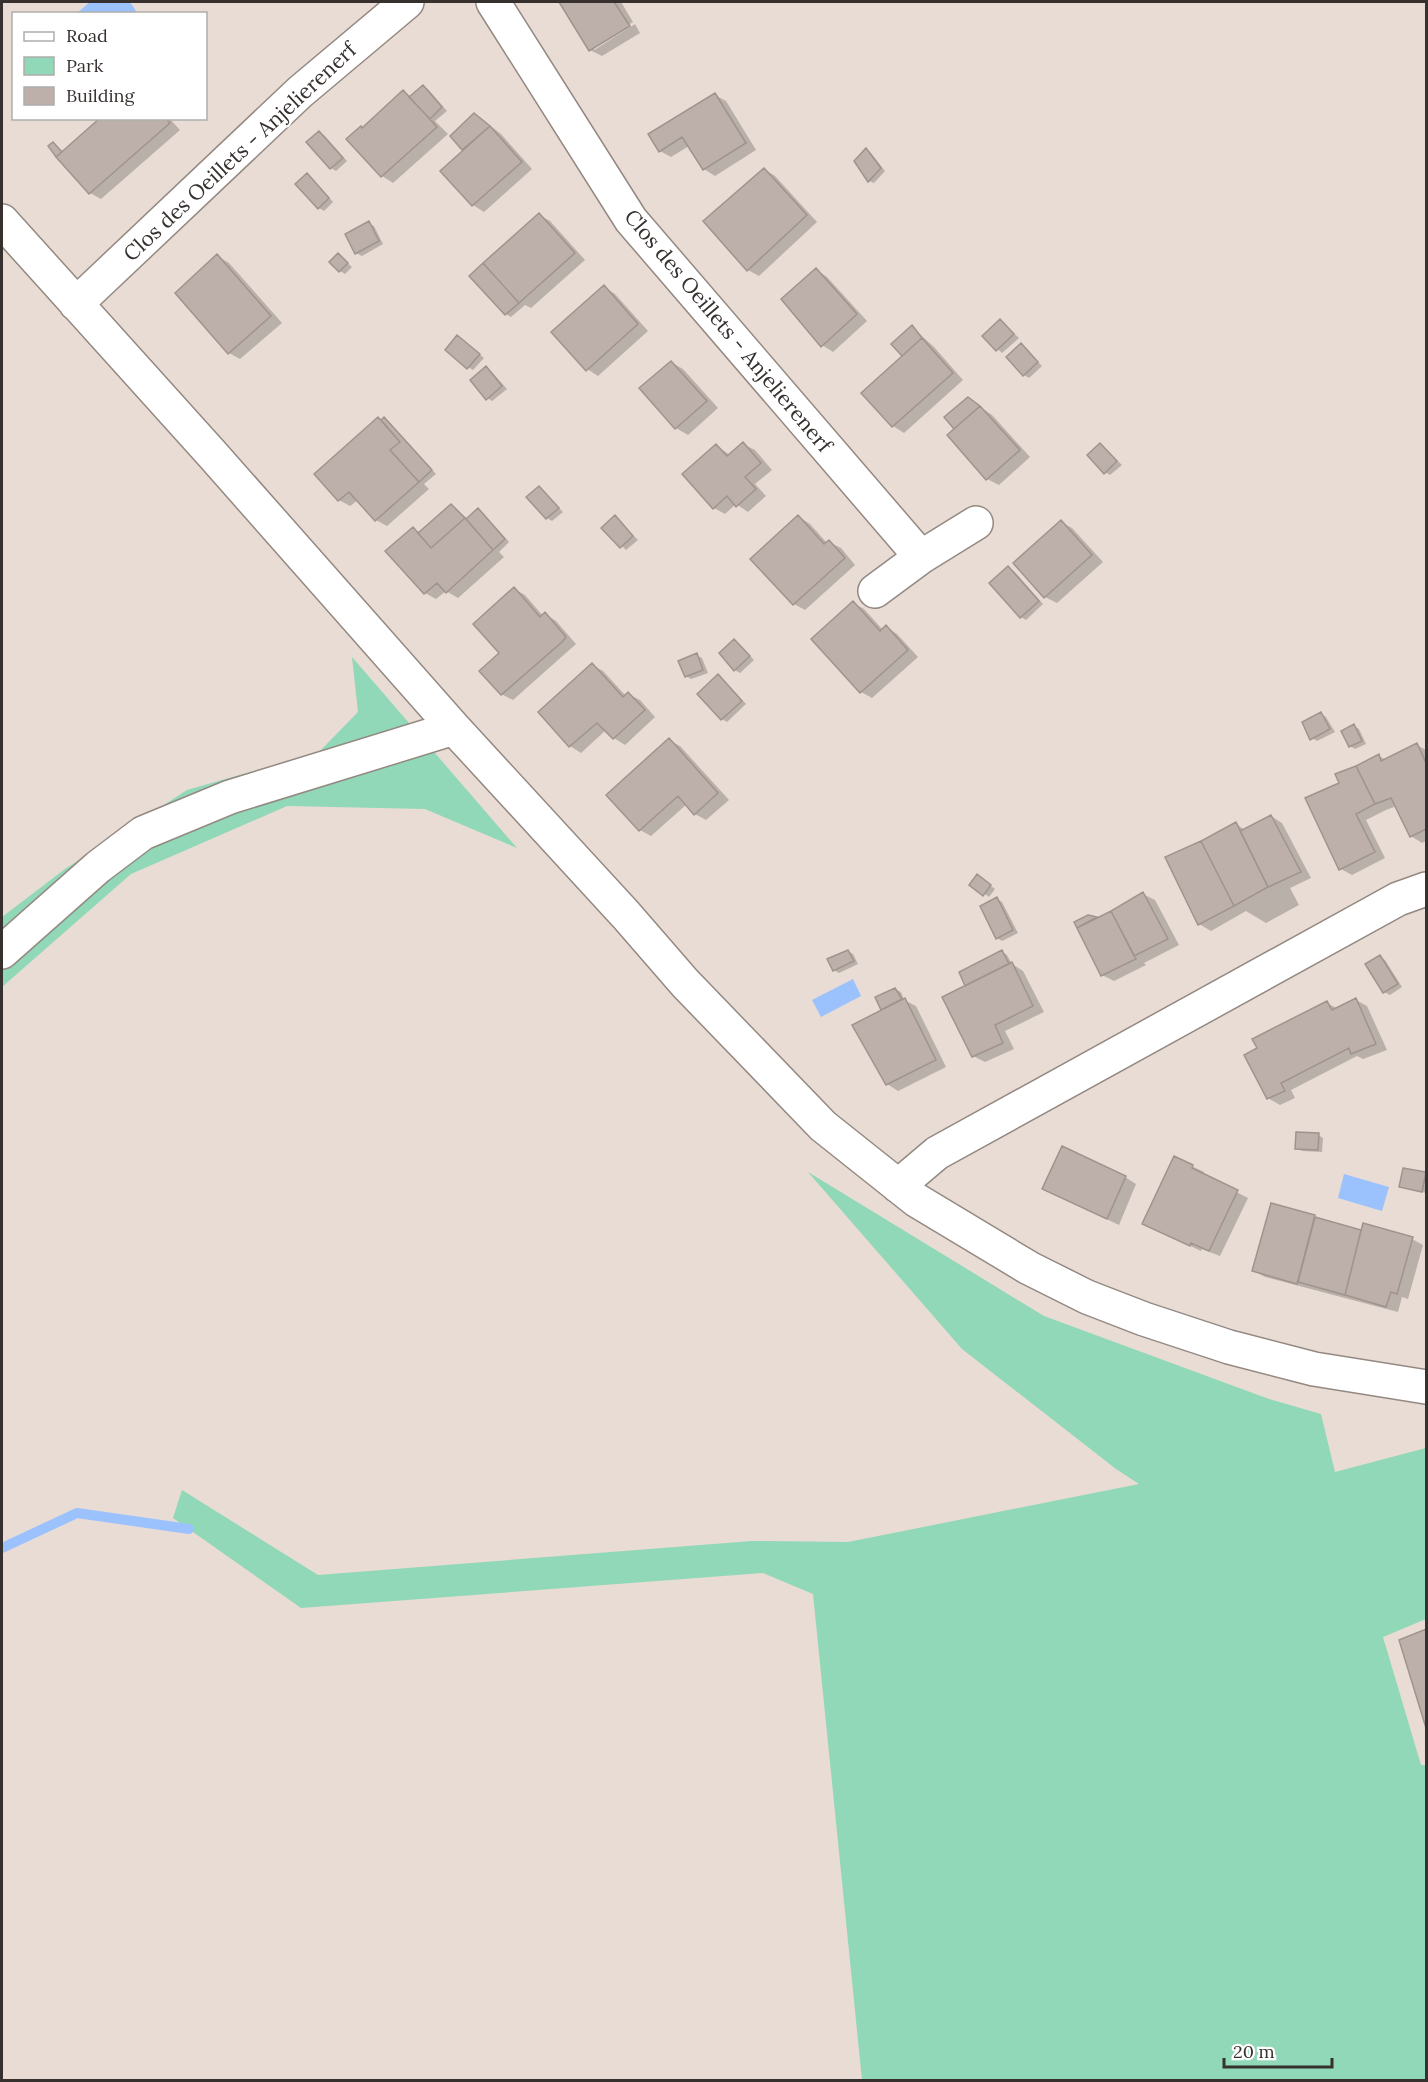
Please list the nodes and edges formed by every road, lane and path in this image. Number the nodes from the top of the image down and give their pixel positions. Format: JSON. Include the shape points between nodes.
{"nodes":[{"id":1,"x":407,"y":2,"type":"edge"},
{"id":2,"x":494,"y":2,"type":"edge"},
{"id":3,"x":2,"y":221,"type":"edge"},
{"id":4,"x":76,"y":304,"type":"junction"},
{"id":5,"x":976,"y":523,"type":"dead end"},
{"id":6,"x":921,"y":557,"type":"junction"},
{"id":7,"x":875,"y":591,"type":"dead end"},
{"id":8,"x":454,"y":728,"type":"junction"},
{"id":9,"x":1426,"y":890,"type":"edge"},
{"id":10,"x":2,"y":951,"type":"edge"},
{"id":11,"x":898,"y":1186,"type":"junction"},
{"id":12,"x":1426,"y":1387,"type":"edge"}],
"edges":[{"from":1,"to":4,"type":"street","name":"Clos des Oeillets - Anjelierenerf","via":[[300,92]]},
{"from":2,"to":6,"type":"street","name":"Clos des Oeillets - Anjelierenerf","via":[[632,220]]},
{"from":3,"to":4,"type":"street"},
{"from":4,"to":8,"type":"street"},
{"from":5,"to":6,"type":"street"},
{"from":6,"to":7,"type":"street"},
{"from":8,"to":10,"type":"street","via":[[230,797],[143,833]]},
{"from":8,"to":11,"type":"street","via":[[685,983],[823,1126]]},
{"from":9,"to":11,"type":"street","via":[[1398,899],[947,1148]]},
{"from":11,"to":12,"type":"street","via":[[1029,1268],[1144,1319],[1314,1370]]}]}
